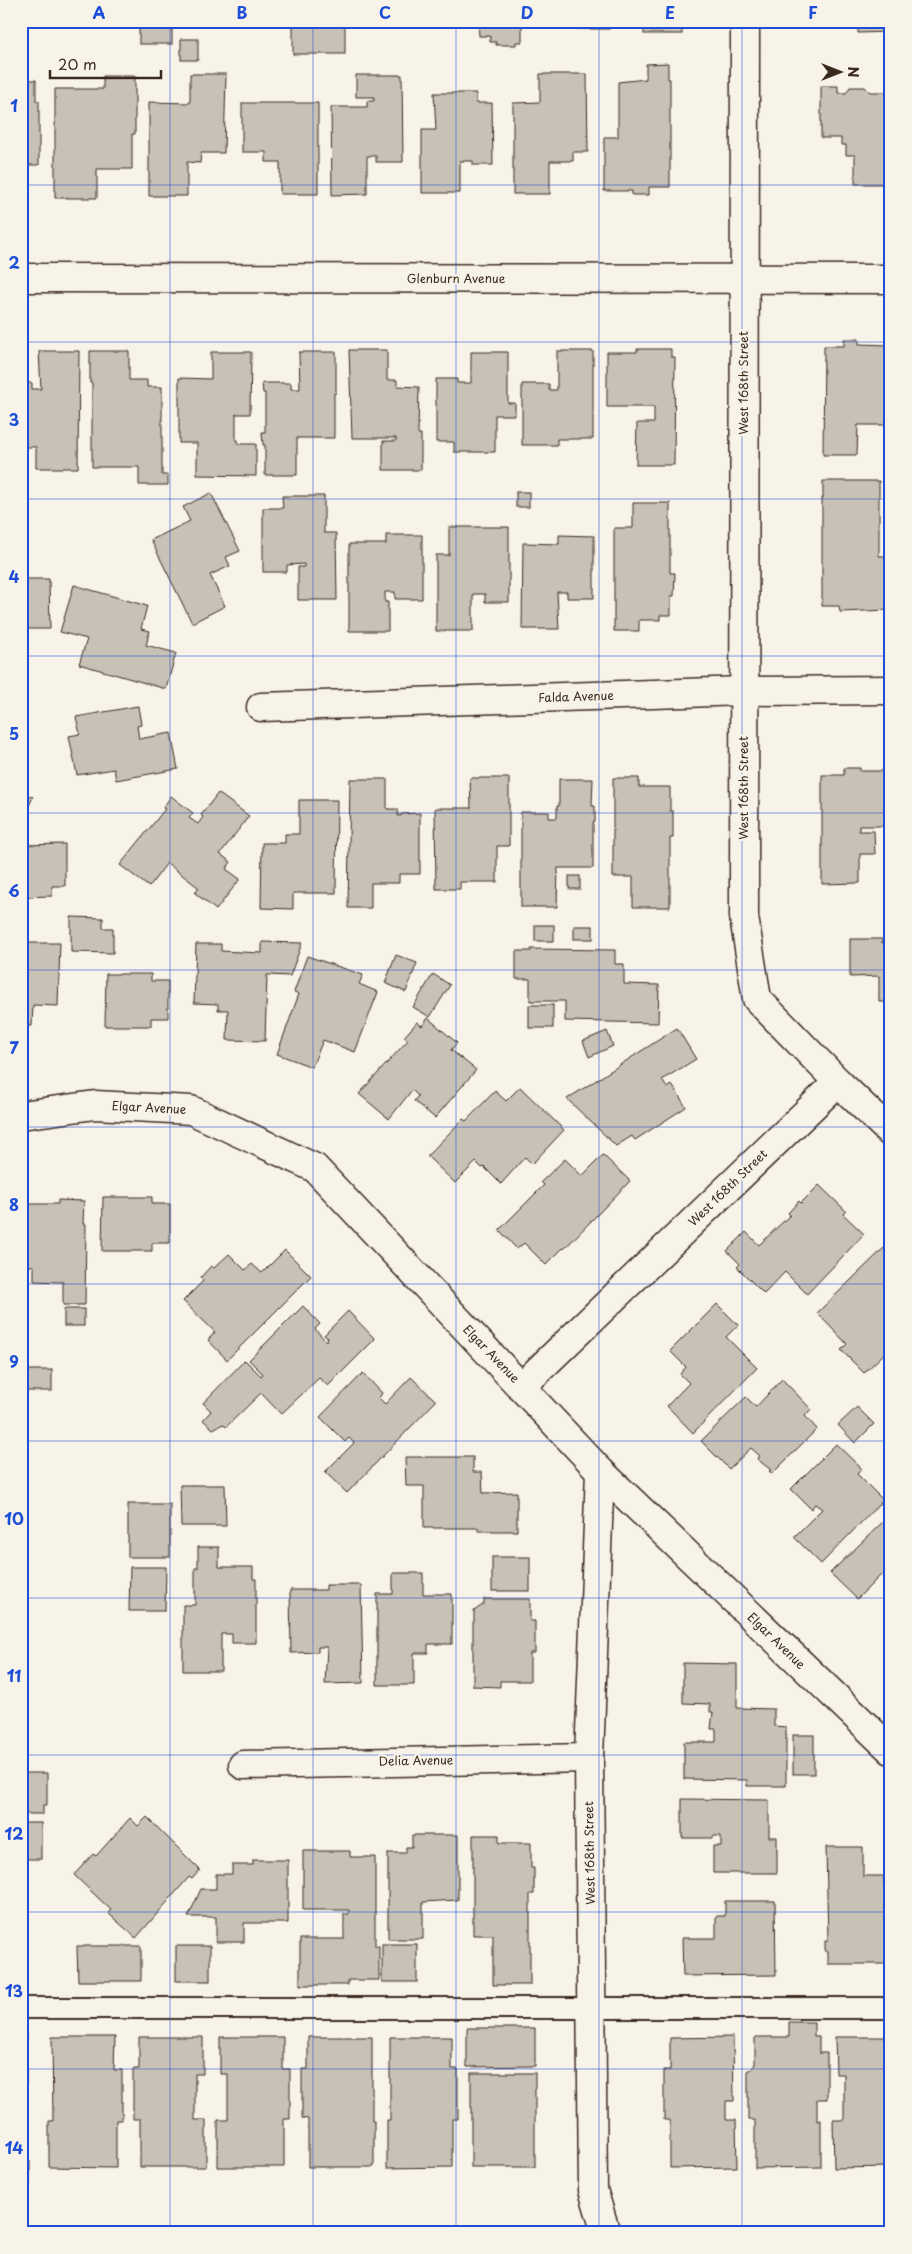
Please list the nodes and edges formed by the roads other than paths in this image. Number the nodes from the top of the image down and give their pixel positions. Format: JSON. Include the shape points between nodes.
{"nodes":[{"id":1,"x":744,"y":21,"type":"edge"},
{"id":2,"x":21,"y":278,"type":"edge"},
{"id":3,"x":891,"y":279,"type":"edge"},
{"id":4,"x":744,"y":280,"type":"junction"},
{"id":5,"x":891,"y":690,"type":"edge"},
{"id":6,"x":744,"y":691,"type":"junction"},
{"id":7,"x":260,"y":707,"type":"dead end"},
{"id":8,"x":838,"y":1082,"type":"junction"},
{"id":9,"x":21,"y":1115,"type":"edge"},
{"id":10,"x":891,"y":1133,"type":"edge"},
{"id":11,"x":522,"y":1386,"type":"junction"},
{"id":12,"x":600,"y":1471,"type":"junction"},
{"id":13,"x":891,"y":1750,"type":"edge"},
{"id":14,"x":589,"y":1758,"type":"junction"},
{"id":15,"x":243,"y":1764,"type":"dead end"},
{"id":16,"x":591,"y":2006,"type":"junction"},
{"id":17,"x":21,"y":2008,"type":"edge"},
{"id":18,"x":891,"y":2008,"type":"edge"},
{"id":19,"x":606,"y":2233,"type":"edge"}],
"edges":[{"from":1,"to":4,"type":"street","name":"West 168th Street"},
{"from":2,"to":4,"type":"street","name":"Glenburn Avenue"},
{"from":3,"to":4,"type":"street","name":"Glenburn Avenue"},
{"from":4,"to":6,"type":"street","name":"West 168th Street"},
{"from":5,"to":6,"type":"street","name":"Falda Avenue"},
{"from":6,"to":7,"type":"street","name":"Falda Avenue"},
{"from":6,"to":8,"type":"street","name":"West 168th Street","via":[[744,917],[757,999]]},
{"from":8,"to":10,"type":"street"},
{"from":8,"to":11,"type":"street","name":"West 168th Street"},
{"from":9,"to":11,"type":"street","name":"Elgar Avenue","via":[[95,1105],[191,1110],[315,1168]]},
{"from":11,"to":12,"type":"street","name":"Elgar Avenue"},
{"from":12,"to":13,"type":"street","name":"Elgar Avenue"},
{"from":12,"to":14,"type":"street","name":"West 168th Street"},
{"from":14,"to":15,"type":"street","name":"Delia Avenue"},
{"from":14,"to":16,"type":"street","name":"West 168th Street"},
{"from":16,"to":17,"type":"lane"},
{"from":16,"to":18,"type":"lane"},
{"from":16,"to":19,"type":"street","name":"West 168th Street","via":[[593,2190]]}]}
